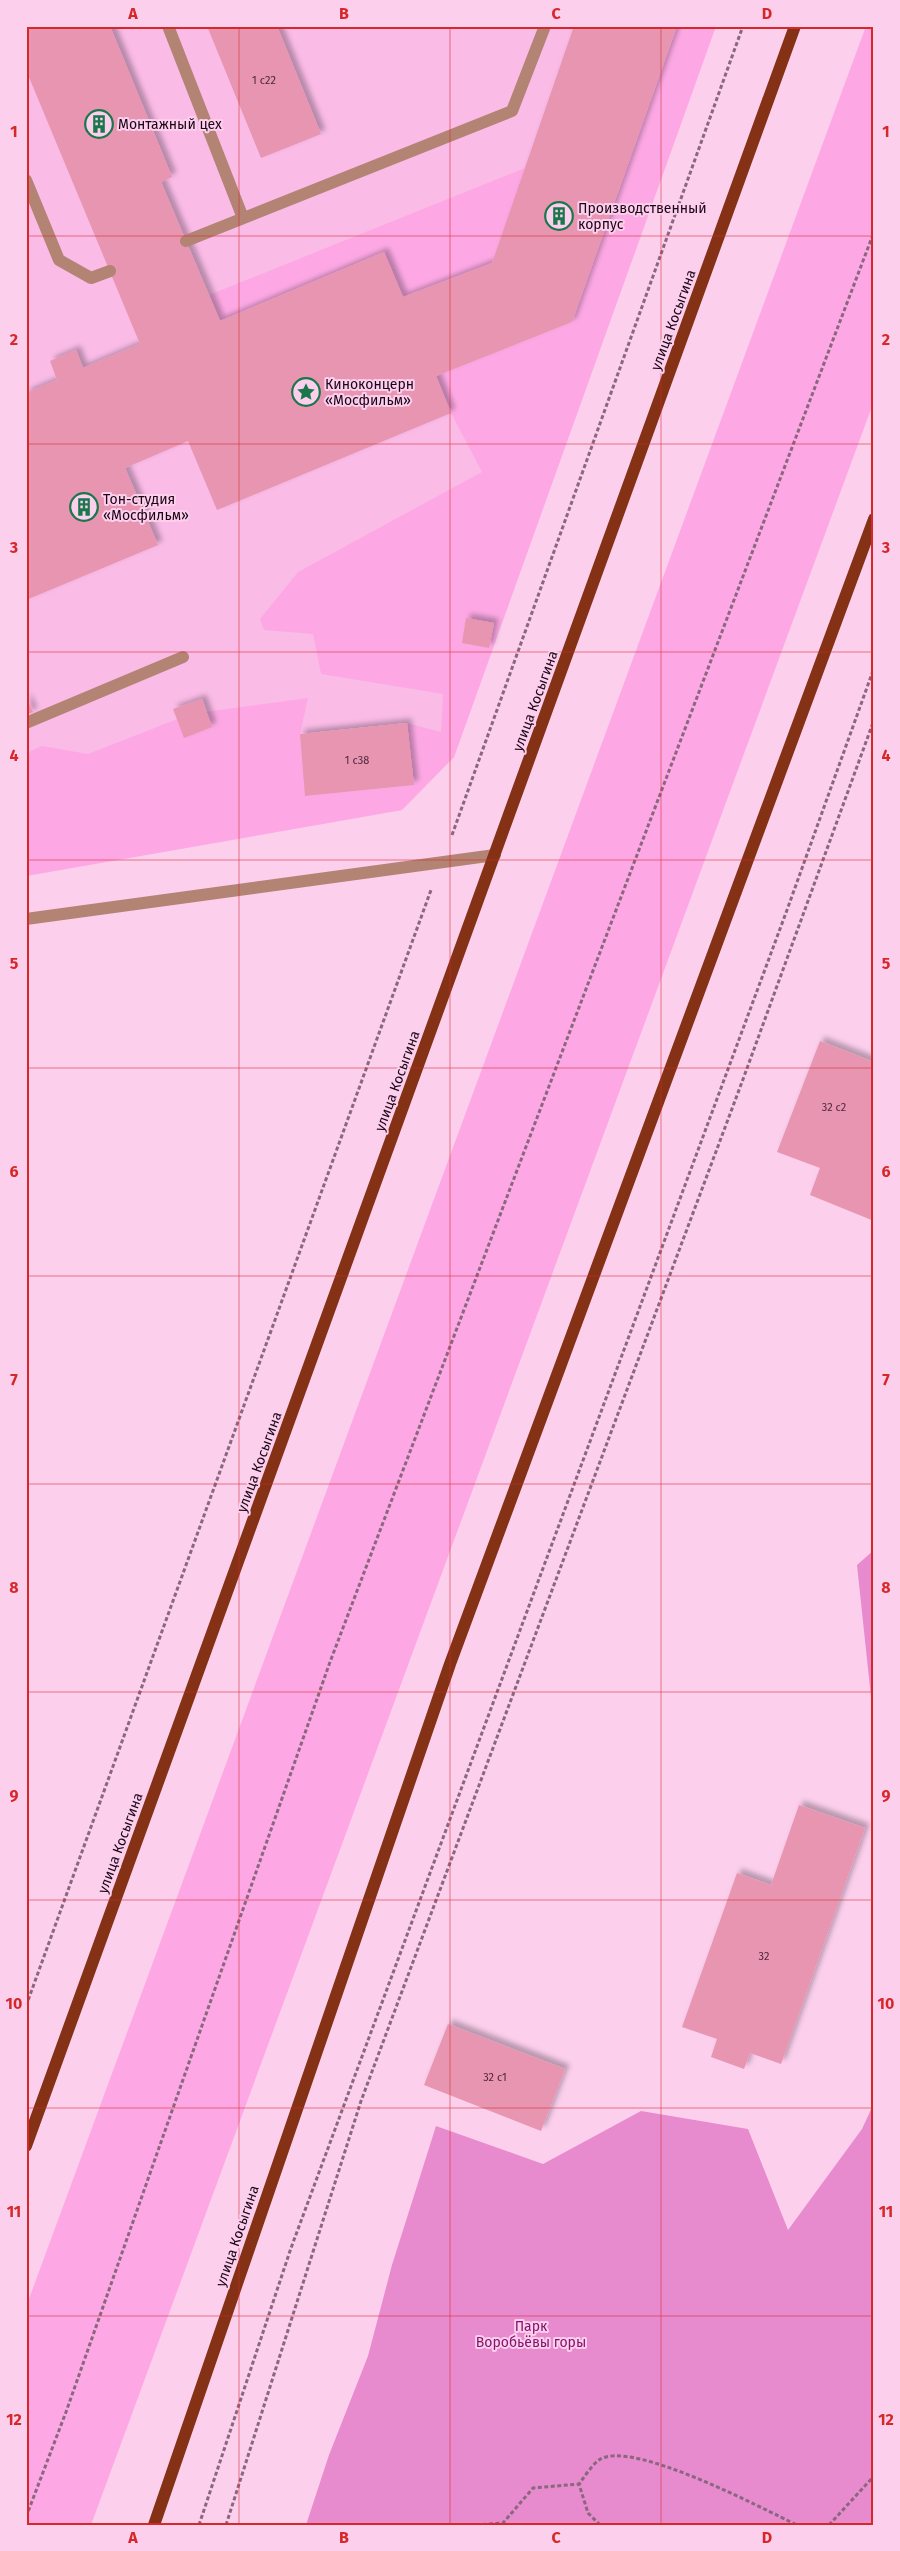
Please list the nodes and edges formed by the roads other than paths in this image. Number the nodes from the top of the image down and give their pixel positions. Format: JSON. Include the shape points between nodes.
{"nodes":[{"id":1,"x":168,"y":26,"type":"edge"},
{"id":2,"x":545,"y":26,"type":"edge"},
{"id":3,"x":795,"y":26,"type":"edge"},
{"id":4,"x":26,"y":180,"type":"edge"},
{"id":5,"x":243,"y":218,"type":"junction"},
{"id":6,"x":186,"y":241,"type":"dead end"},
{"id":7,"x":110,"y":271,"type":"dead end"},
{"id":8,"x":874,"y":519,"type":"edge"},
{"id":9,"x":182,"y":657,"type":"dead end"},
{"id":10,"x":26,"y":723,"type":"edge"},
{"id":11,"x":494,"y":856,"type":"junction"},
{"id":12,"x":26,"y":919,"type":"edge"},
{"id":13,"x":26,"y":2146,"type":"edge"},
{"id":14,"x":154,"y":2525,"type":"edge"}],
"edges":[{"from":1,"to":5,"type":"lane"},
{"from":2,"to":5,"type":"lane","via":[[512,111]]},
{"from":3,"to":11,"type":"main road","name":"улица Косыгина"},
{"from":4,"to":7,"type":"lane","via":[[59,260],[91,278]]},
{"from":5,"to":6,"type":"lane"},
{"from":8,"to":14,"type":"main road","name":"улица Косыгина","via":[[450,1664]]},
{"from":9,"to":10,"type":"lane"},
{"from":11,"to":12,"type":"lane"},
{"from":11,"to":13,"type":"main road","name":"улица Косыгина"}]}
